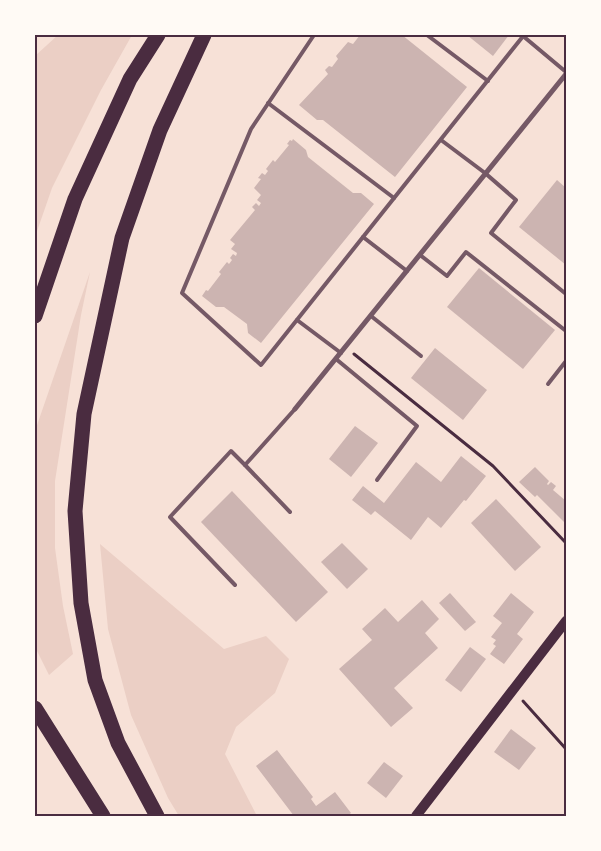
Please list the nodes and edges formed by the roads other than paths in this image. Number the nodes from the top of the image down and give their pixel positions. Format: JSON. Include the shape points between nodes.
{"nodes":[{"id":1,"x":158,"y":35,"type":"edge"},
{"id":2,"x":204,"y":35,"type":"edge"},
{"id":3,"x":314,"y":35,"type":"edge"},
{"id":4,"x":427,"y":35,"type":"edge"},
{"id":5,"x":524,"y":35,"type":"edge"},
{"id":6,"x":566,"y":73,"type":"edge"},
{"id":7,"x":488,"y":81,"type":"junction"},
{"id":8,"x":268,"y":103,"type":"junction"},
{"id":9,"x":441,"y":140,"type":"junction"},
{"id":10,"x":485,"y":173,"type":"junction"},
{"id":11,"x":394,"y":198,"type":"junction"},
{"id":12,"x":363,"y":237,"type":"junction"},
{"id":13,"x":420,"y":256,"type":"junction"},
{"id":14,"x":407,"y":271,"type":"junction"},
{"id":15,"x":566,"y":294,"type":"edge"},
{"id":16,"x":35,"y":316,"type":"edge"},
{"id":17,"x":371,"y":316,"type":"junction"},
{"id":18,"x":297,"y":320,"type":"junction"},
{"id":19,"x":566,"y":332,"type":"edge"},
{"id":20,"x":341,"y":353,"type":"junction"},
{"id":21,"x":421,"y":356,"type":"dead end"},
{"id":22,"x":336,"y":359,"type":"junction"},
{"id":23,"x":566,"y":361,"type":"edge"},
{"id":24,"x":548,"y":384,"type":"dead end"},
{"id":25,"x":295,"y":410,"type":"joint"},
{"id":26,"x":245,"y":465,"type":"junction"},
{"id":27,"x":377,"y":480,"type":"dead end"},
{"id":28,"x":290,"y":512,"type":"dead end"},
{"id":29,"x":235,"y":585,"type":"dead end"},
{"id":30,"x":566,"y":621,"type":"edge"},
{"id":31,"x":35,"y":708,"type":"edge"},
{"id":32,"x":102,"y":816,"type":"edge"},
{"id":33,"x":157,"y":816,"type":"edge"},
{"id":34,"x":416,"y":816,"type":"edge"}],
"edges":[{"from":1,"to":16,"type":"highway","via":[[130,79],[75,199]]},
{"from":2,"to":33,"type":"highway","via":[[160,130],[122,238],[84,414],[75,512],[81,603],[94,680],[118,743]]},
{"from":3,"to":8,"type":"lane"},
{"from":4,"to":7,"type":"lane"},
{"from":5,"to":6,"type":"lane"},
{"from":5,"to":7,"type":"lane"},
{"from":6,"to":10,"type":"street"},
{"from":7,"to":9,"type":"lane"},
{"from":8,"to":11,"type":"lane"},
{"from":8,"to":18,"type":"lane","via":[[251,129],[182,293],[261,365]]},
{"from":9,"to":10,"type":"lane"},
{"from":9,"to":11,"type":"lane"},
{"from":10,"to":13,"type":"street"},
{"from":10,"to":15,"type":"lane","via":[[516,200],[491,233]]},
{"from":11,"to":12,"type":"lane"},
{"from":12,"to":14,"type":"lane"},
{"from":12,"to":18,"type":"lane"},
{"from":13,"to":14,"type":"street"},
{"from":13,"to":19,"type":"lane","via":[[447,276],[466,252]]},
{"from":14,"to":17,"type":"street"},
{"from":17,"to":20,"type":"street"},
{"from":17,"to":21,"type":"lane"},
{"from":18,"to":20,"type":"lane"},
{"from":20,"to":22,"type":"street"},
{"from":22,"to":25,"type":"street"},
{"from":22,"to":27,"type":"lane","via":[[418,426]]},
{"from":23,"to":24,"type":"lane"},
{"from":25,"to":26,"type":"lane"},
{"from":26,"to":28,"type":"lane"},
{"from":26,"to":29,"type":"lane","via":[[231,452],[170,517]]},
{"from":30,"to":34,"type":"main road"},
{"from":31,"to":32,"type":"highway"}]}
